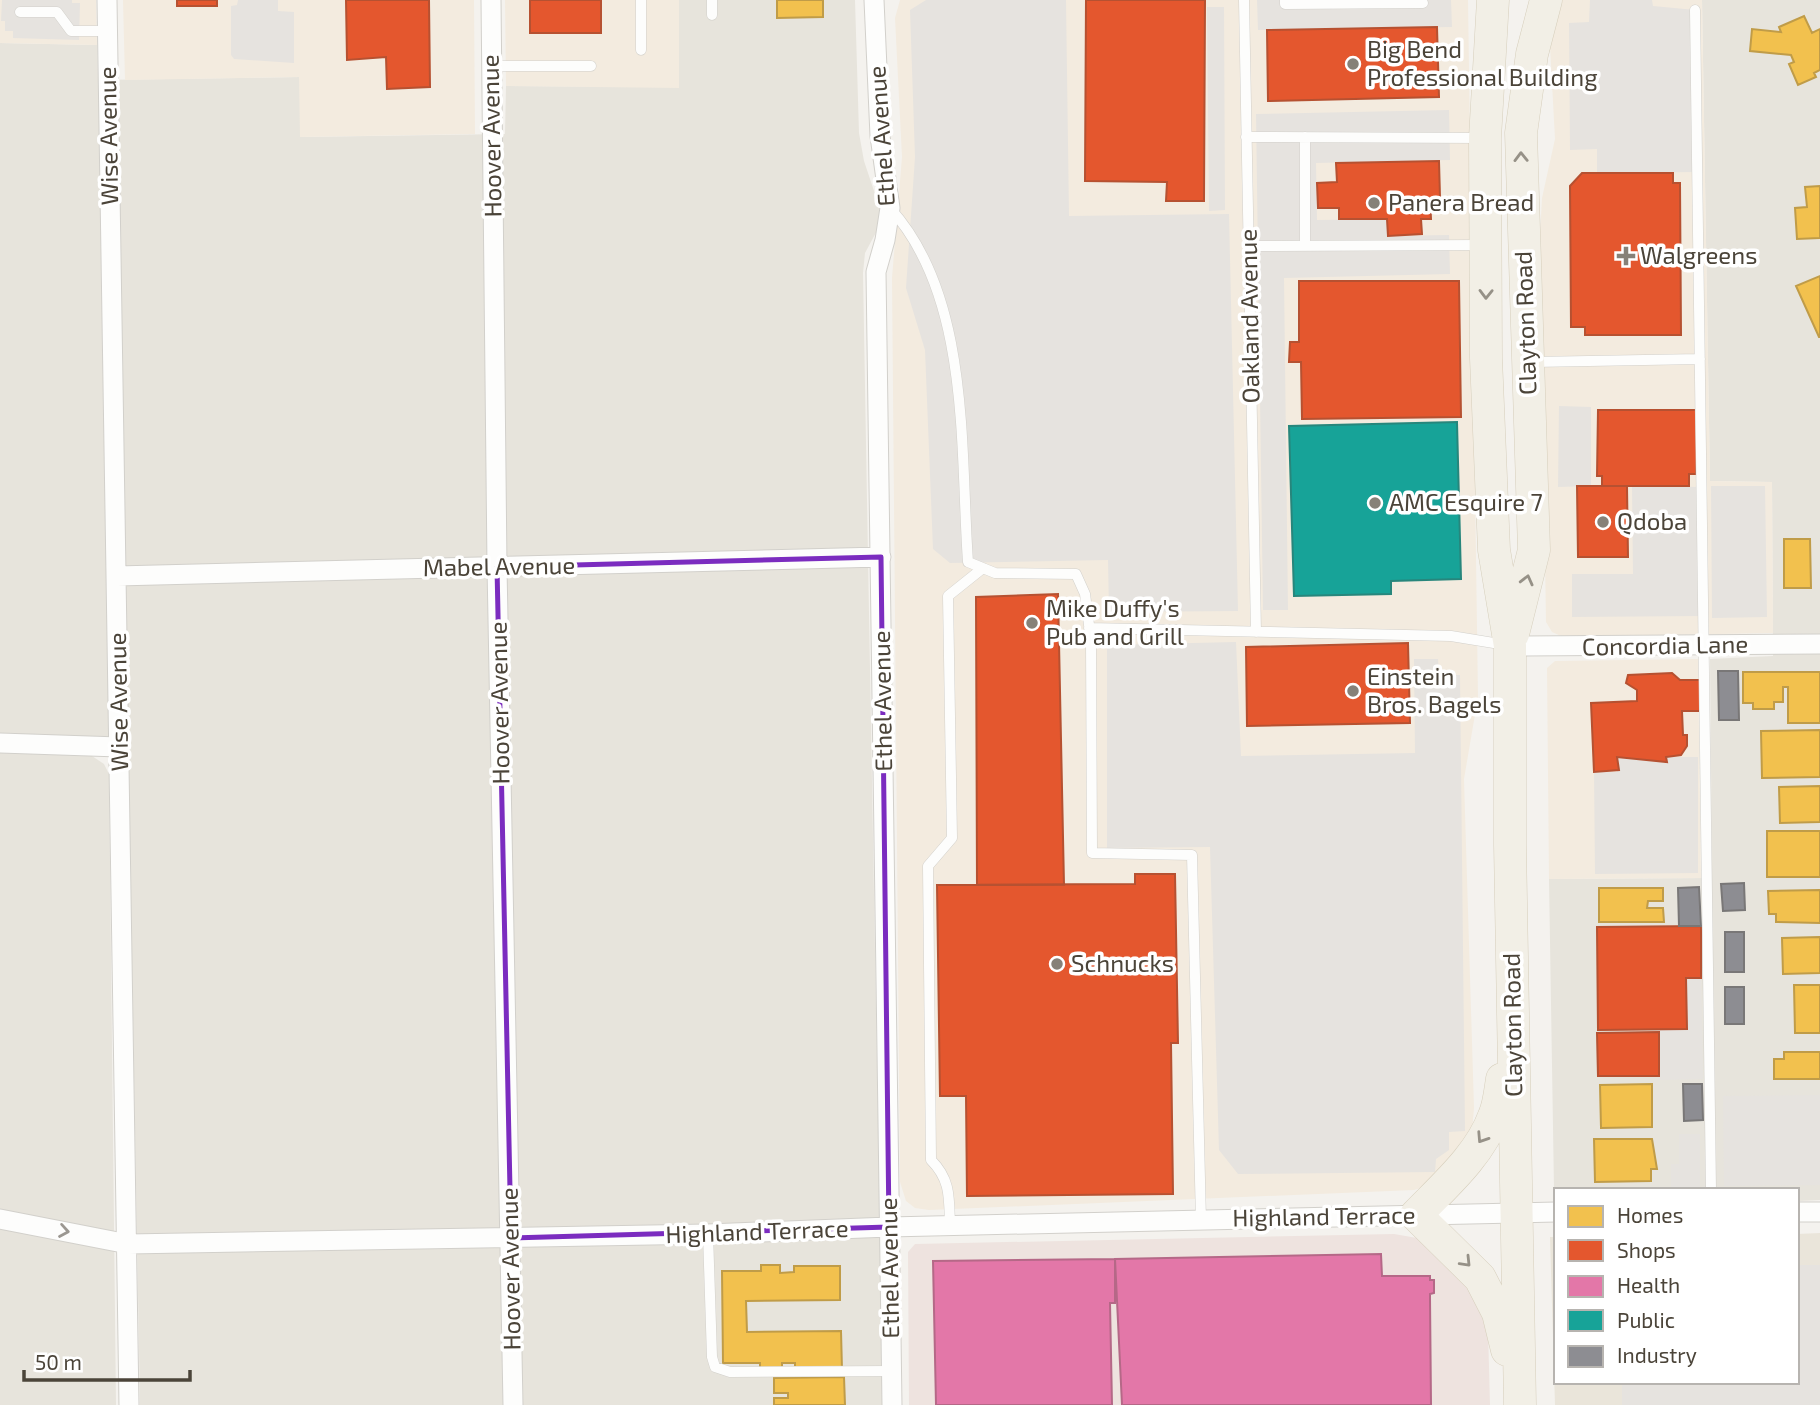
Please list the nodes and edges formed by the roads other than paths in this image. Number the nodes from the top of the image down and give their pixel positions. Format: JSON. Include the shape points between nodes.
{"nodes":[{"id":1,"x":107,"y":0,"type":"edge"},
{"id":2,"x":491,"y":0,"type":"edge"},
{"id":3,"x":641,"y":0,"type":"edge"},
{"id":4,"x":712,"y":0,"type":"edge"},
{"id":5,"x":874,"y":0,"type":"edge"},
{"id":6,"x":1244,"y":0,"type":"edge"},
{"id":7,"x":1284,"y":0,"type":"edge"},
{"id":8,"x":1493,"y":0,"type":"edge"},
{"id":9,"x":1546,"y":0,"type":"edge"},
{"id":10,"x":1423,"y":3,"type":"dead end"},
{"id":11,"x":1695,"y":10,"type":"dead end"},
{"id":12,"x":20,"y":12,"type":"dead end"},
{"id":13,"x":712,"y":15,"type":"dead end"},
{"id":14,"x":107,"y":31,"type":"junction"},
{"id":15,"x":641,"y":50,"type":"dead end"},
{"id":16,"x":491,"y":66,"type":"junction"},
{"id":17,"x":591,"y":66,"type":"dead end"},
{"id":18,"x":1246,"y":137,"type":"junction"},
{"id":19,"x":1305,"y":137,"type":"junction"},
{"id":20,"x":1485,"y":138,"type":"junction"},
{"id":21,"x":890,"y":208,"type":"junction"},
{"id":22,"x":1305,"y":245,"type":"junction"},
{"id":23,"x":1487,"y":245,"type":"junction"},
{"id":24,"x":1248,"y":246,"type":"junction"},
{"id":25,"x":1700,"y":359,"type":"junction"},
{"id":26,"x":1528,"y":362,"type":"junction"},
{"id":27,"x":881,"y":557,"type":"junction"},
{"id":28,"x":497,"y":567,"type":"junction"},
{"id":29,"x":983,"y":568,"type":"junction"},
{"id":30,"x":117,"y":576,"type":"junction"},
{"id":31,"x":1089,"y":628,"type":"junction"},
{"id":32,"x":1256,"y":632,"type":"junction"},
{"id":33,"x":1820,"y":644,"type":"edge"},
{"id":34,"x":1510,"y":646,"type":"junction"},
{"id":35,"x":1704,"y":646,"type":"junction"},
{"id":36,"x":0,"y":743,"type":"edge"},
{"id":37,"x":119,"y":747,"type":"junction"},
{"id":38,"x":1513,"y":1026,"type":"junction"},
{"id":39,"x":1711,"y":1188,"type":"edge"},
{"id":40,"x":1516,"y":1212,"type":"junction"},
{"id":41,"x":1554,"y":1212,"type":"edge"},
{"id":42,"x":1799,"y":1212,"type":"edge"},
{"id":43,"x":1820,"y":1212,"type":"edge"},
{"id":44,"x":1416,"y":1215,"type":"junction"},
{"id":45,"x":0,"y":1219,"type":"edge"},
{"id":46,"x":1201,"y":1220,"type":"junction"},
{"id":47,"x":950,"y":1226,"type":"junction"},
{"id":48,"x":890,"y":1227,"type":"junction"},
{"id":49,"x":708,"y":1234,"type":"junction"},
{"id":50,"x":511,"y":1238,"type":"junction"},
{"id":51,"x":128,"y":1244,"type":"junction"},
{"id":52,"x":892,"y":1371,"type":"junction"},
{"id":53,"x":130,"y":1405,"type":"edge"},
{"id":54,"x":513,"y":1405,"type":"edge"},
{"id":55,"x":892,"y":1405,"type":"edge"},
{"id":56,"x":1520,"y":1405,"type":"edge"}],
"edges":[{"from":1,"to":14,"type":"street","name":"Wise Avenue"},
{"from":2,"to":16,"type":"street","name":"Hoover Avenue"},
{"from":3,"to":15,"type":"lane"},
{"from":4,"to":13,"type":"lane"},
{"from":5,"to":21,"type":"street","name":"Ethel Avenue","via":[[880,136]]},
{"from":6,"to":18,"type":"lane","name":"Oakland Avenue"},
{"from":7,"to":10,"type":"lane","via":[[1285,5]]},
{"from":8,"to":20,"type":"main road","name":"Clayton Road"},
{"from":26,"to":9,"type":"main road","name":"Clayton Road","one_way":true,"via":[[1521,133],[1532,54]]},
{"from":11,"to":25,"type":"lane"},
{"from":12,"to":14,"type":"lane","via":[[57,12],[71,31]]},
{"from":14,"to":30,"type":"street","name":"Wise Avenue"},
{"from":16,"to":17,"type":"lane"},
{"from":16,"to":28,"type":"street","name":"Hoover Avenue"},
{"from":18,"to":19,"type":"lane"},
{"from":18,"to":24,"type":"lane","name":"Oakland Avenue"},
{"from":19,"to":20,"type":"lane"},
{"from":19,"to":22,"type":"lane"},
{"from":20,"to":23,"type":"main road","name":"Clayton Road"},
{"from":21,"to":27,"type":"street","name":"Ethel Avenue","via":[[876,272]]},
{"from":21,"to":29,"type":"lane","via":[[919,252],[944,310],[956,365],[968,562]]},
{"from":22,"to":23,"type":"lane"},
{"from":22,"to":24,"type":"lane"},
{"from":23,"to":34,"type":"main road","name":"Clayton Road","one_way":true,"via":[[1486,358],[1494,550]]},
{"from":24,"to":32,"type":"lane","name":"Oakland Avenue"},
{"from":25,"to":26,"type":"lane"},
{"from":25,"to":35,"type":"lane"},
{"from":34,"to":26,"type":"main road","name":"Clayton Road","one_way":true,"via":[[1534,550]]},
{"from":27,"to":28,"type":"street","name":"Mabel Avenue"},
{"from":27,"to":48,"type":"street","name":"Ethel Avenue"},
{"from":28,"to":30,"type":"street","name":"Mabel Avenue"},
{"from":28,"to":50,"type":"street","name":"Hoover Avenue"},
{"from":29,"to":31,"type":"lane","via":[[995,573],[1076,574],[1085,594]]},
{"from":29,"to":47,"type":"lane","via":[[948,596],[952,838],[928,866],[931,1160],[949,1187]]},
{"from":30,"to":37,"type":"street","name":"Wise Avenue"},
{"from":31,"to":32,"type":"lane"},
{"from":31,"to":46,"type":"lane","via":[[1092,853],[1192,855]]},
{"from":32,"to":34,"type":"lane","via":[[1451,636]]},
{"from":33,"to":35,"type":"street","name":"Concordia Lane"},
{"from":34,"to":35,"type":"street","name":"Concordia Lane"},
{"from":34,"to":38,"type":"main road","name":"Clayton Road"},
{"from":35,"to":39,"type":"lane"},
{"from":36,"to":37,"type":"street"},
{"from":37,"to":51,"type":"street","name":"Wise Avenue"},
{"from":38,"to":40,"type":"main road","name":"Clayton Road"},
{"from":38,"to":44,"type":"main road","one_way":true,"via":[[1495,1115],[1486,1133]]},
{"from":40,"to":41,"type":"street","name":"Highland Terrace"},
{"from":40,"to":44,"type":"street","name":"Highland Terrace"},
{"from":40,"to":56,"type":"main road","name":"Clayton Road"},
{"from":42,"to":43,"type":"street"},
{"from":44,"to":46,"type":"street","name":"Highland Terrace"},
{"from":44,"to":56,"type":"main road","one_way":true,"via":[[1471,1266],[1490,1292]]},
{"from":45,"to":51,"type":"street","name":"Highland Terrace","one_way":true},
{"from":46,"to":47,"type":"street","name":"Highland Terrace"},
{"from":47,"to":48,"type":"street","name":"Highland Terrace"},
{"from":48,"to":49,"type":"street","name":"Highland Terrace"},
{"from":48,"to":52,"type":"street","name":"Ethel Avenue"},
{"from":49,"to":50,"type":"street","name":"Highland Terrace"},
{"from":49,"to":52,"type":"lane","via":[[715,1367],[730,1373]]},
{"from":50,"to":51,"type":"street","name":"Highland Terrace"},
{"from":50,"to":54,"type":"street","name":"Hoover Avenue"},
{"from":51,"to":53,"type":"street","name":"Wise Avenue"},
{"from":52,"to":55,"type":"street","name":"Ethel Avenue"}]}
